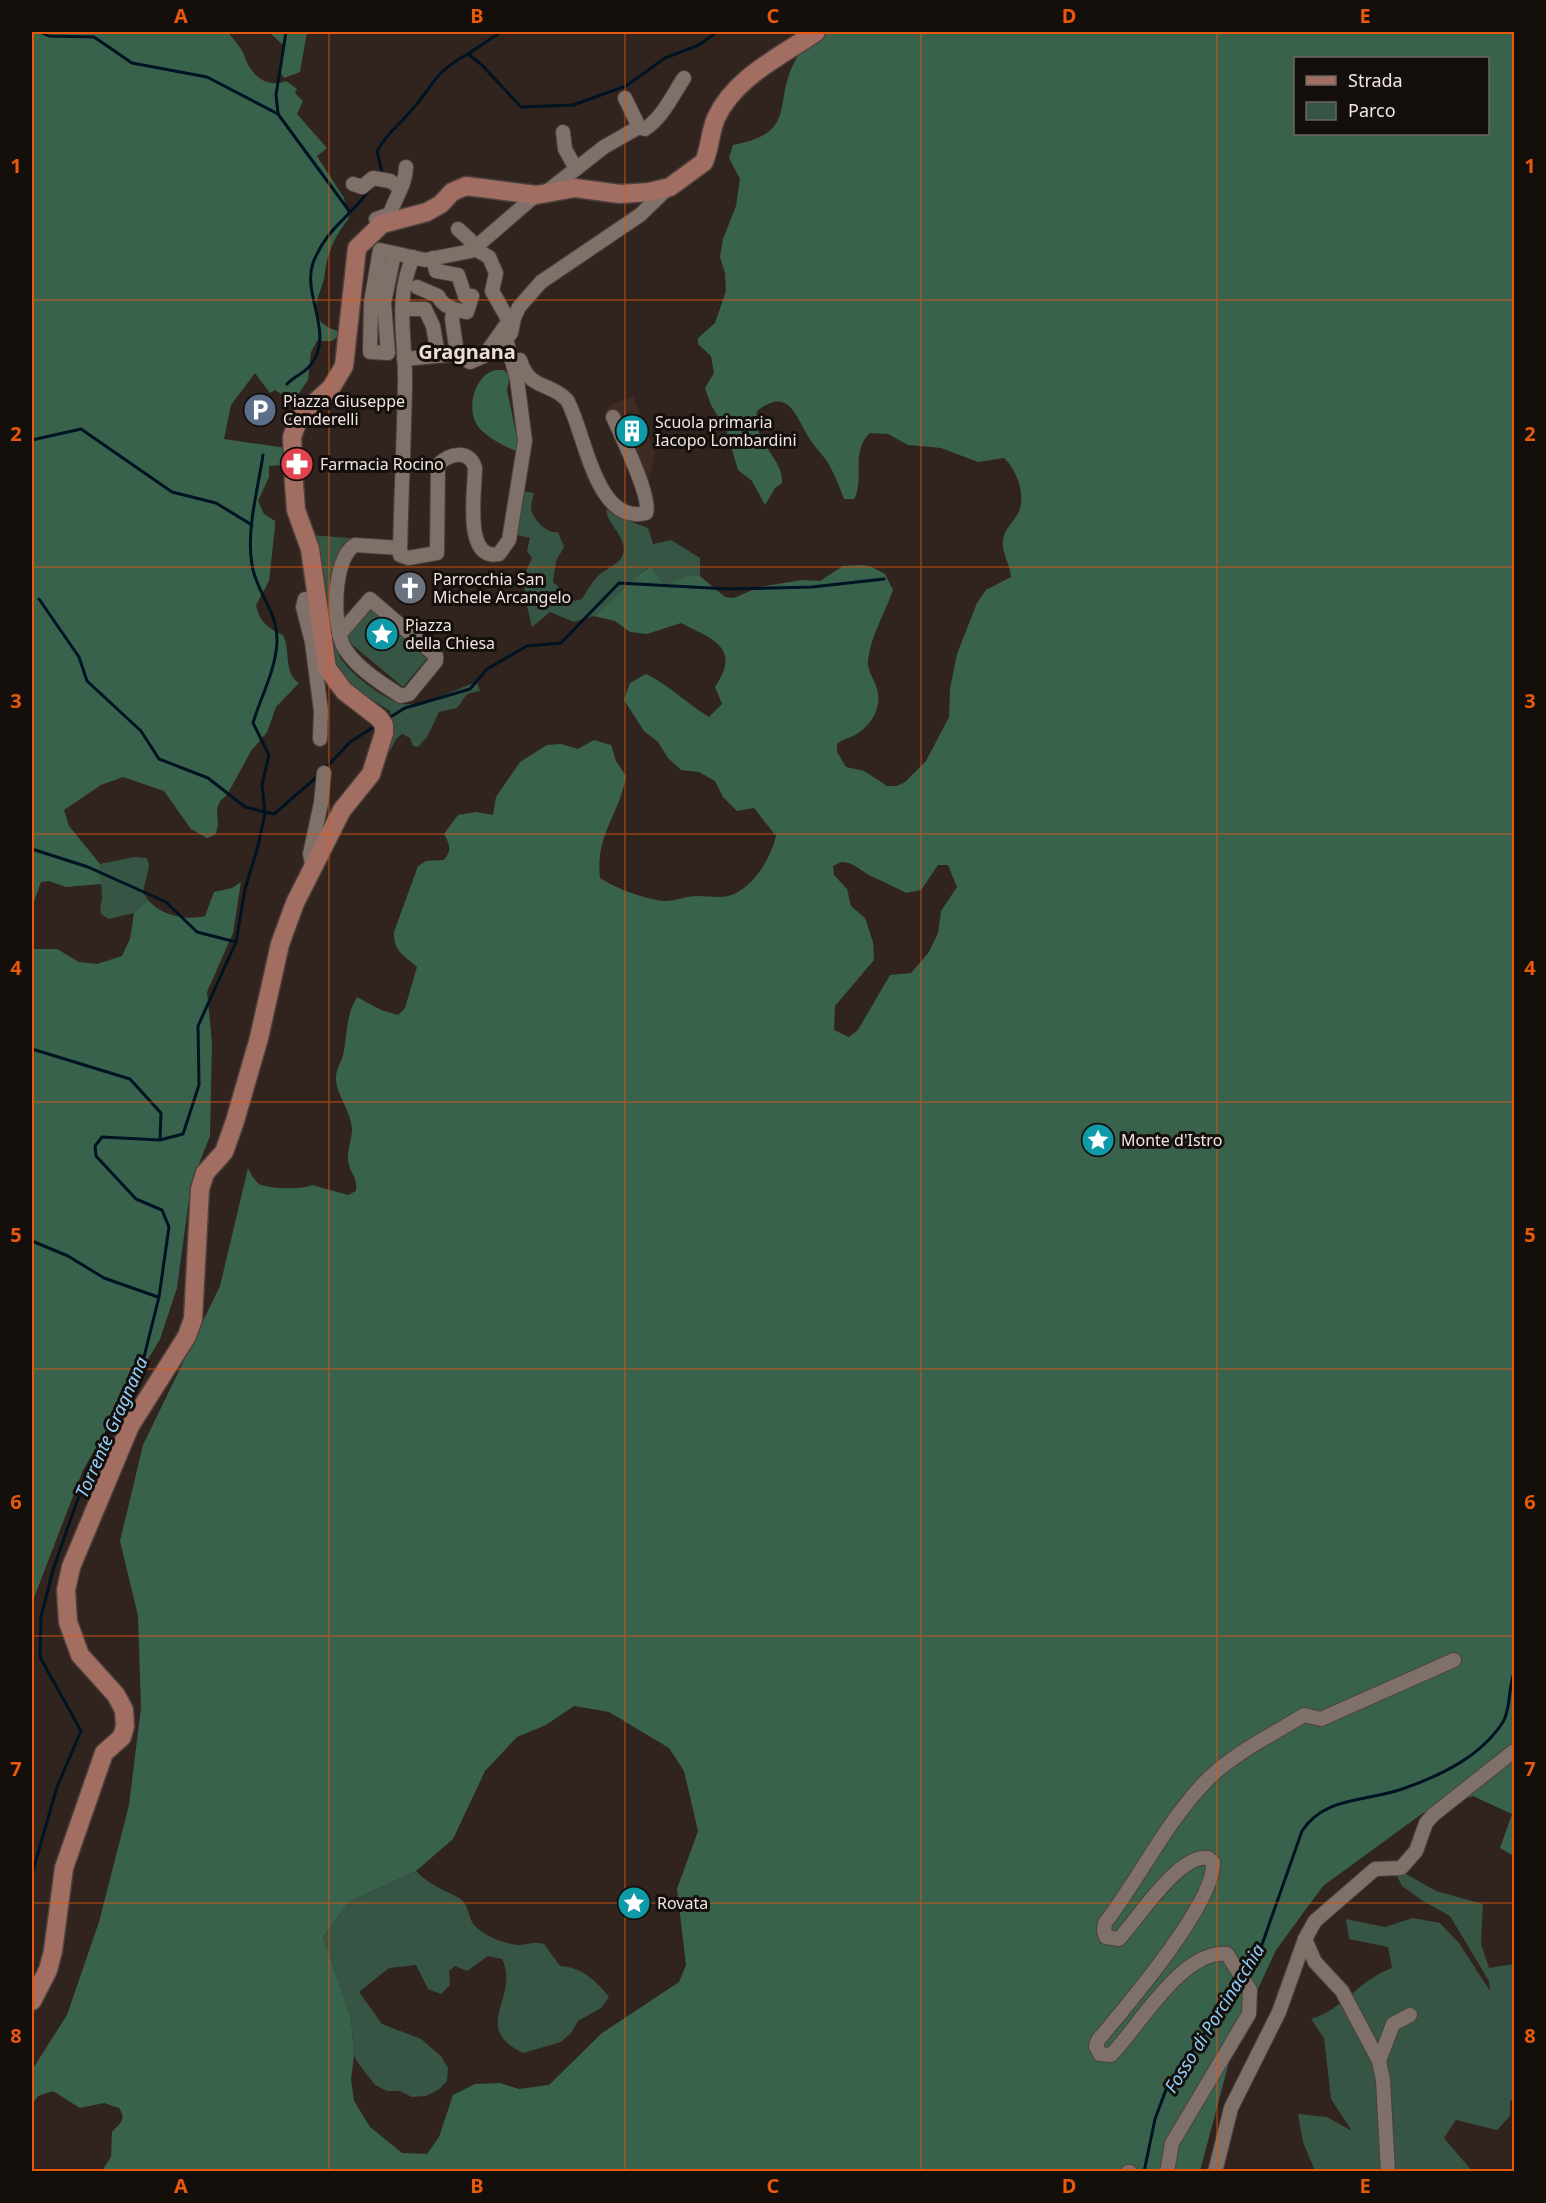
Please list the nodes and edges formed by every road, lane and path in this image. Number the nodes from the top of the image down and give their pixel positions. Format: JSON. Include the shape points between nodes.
{"nodes":[{"id":1,"x":816,"y":32,"type":"edge"},
{"id":2,"x":684,"y":78,"type":"dead end"},
{"id":3,"x":625,"y":98,"type":"dead end"},
{"id":4,"x":639,"y":127,"type":"junction"},
{"id":5,"x":563,"y":132,"type":"dead end"},
{"id":6,"x":406,"y":167,"type":"dead end"},
{"id":7,"x":576,"y":170,"type":"junction"},
{"id":8,"x":353,"y":184,"type":"dead end"},
{"id":9,"x":395,"y":184,"type":"junction"},
{"id":10,"x":670,"y":187,"type":"junction"},
{"id":11,"x":540,"y":195,"type":"junction"},
{"id":12,"x":458,"y":229,"type":"dead end"},
{"id":13,"x":357,"y":248,"type":"junction"},
{"id":14,"x":473,"y":248,"type":"junction"},
{"id":15,"x":413,"y":257,"type":"junction"},
{"id":16,"x":435,"y":264,"type":"junction"},
{"id":17,"x":403,"y":309,"type":"junction"},
{"id":18,"x":454,"y":310,"type":"junction"},
{"id":19,"x":511,"y":325,"type":"junction"},
{"id":20,"x":388,"y":353,"type":"dead end"},
{"id":21,"x":457,"y":354,"type":"junction"},
{"id":22,"x":438,"y":355,"type":"junction"},
{"id":23,"x":404,"y":359,"type":"junction"},
{"id":24,"x":614,"y":417,"type":"dead end"},
{"id":25,"x":400,"y":548,"type":"junction"},
{"id":26,"x":319,"y":629,"type":"junction"},
{"id":27,"x":339,"y":635,"type":"junction"},
{"id":28,"x":320,"y":739,"type":"dead end"},
{"id":29,"x":324,"y":773,"type":"dead end"},
{"id":30,"x":313,"y":870,"type":"junction"},
{"id":31,"x":1454,"y":1660,"type":"dead end"},
{"id":32,"x":1515,"y":1751,"type":"edge"},
{"id":33,"x":1305,"y":1939,"type":"junction"},
{"id":34,"x":32,"y":2001,"type":"edge"},
{"id":35,"x":1410,"y":2015,"type":"dead end"},
{"id":36,"x":1379,"y":2061,"type":"junction"},
{"id":37,"x":1167,"y":2172,"type":"edge"},
{"id":38,"x":1215,"y":2172,"type":"edge"},
{"id":39,"x":1388,"y":2172,"type":"edge"}],
"edges":[{"from":1,"to":10,"type":"main road","via":[[736,86],[715,120],[704,162]]},
{"from":2,"to":4,"type":"street","via":[[655,122],[645,129]]},
{"from":3,"to":4,"type":"street"},
{"from":4,"to":7,"type":"street","via":[[604,147]]},
{"from":5,"to":7,"type":"street","via":[[565,149]]},
{"from":6,"to":9,"type":"street","via":[[406,177]]},
{"from":7,"to":11,"type":"street"},
{"from":8,"to":9,"type":"street","via":[[362,187],[373,178]]},
{"from":9,"to":13,"type":"street","via":[[390,214],[376,218],[363,232]]},
{"from":10,"to":11,"type":"main road","via":[[620,194],[575,188]]},
{"from":10,"to":19,"type":"street","via":[[640,214],[542,282],[519,307]]},
{"from":11,"to":13,"type":"main road","via":[[466,186],[427,212],[382,224]]},
{"from":11,"to":14,"type":"street"},
{"from":12,"to":14,"type":"street"},
{"from":13,"to":26,"type":"main road","via":[[344,366],[331,388],[302,414],[292,437],[296,510],[310,549]]},
{"from":14,"to":16,"type":"street"},
{"from":14,"to":19,"type":"street","via":[[489,257],[496,273],[492,291]]},
{"from":15,"to":16,"type":"street"},
{"from":15,"to":17,"type":"street","via":[[405,275]]},
{"from":15,"to":20,"type":"street","via":[[380,250],[371,302],[370,352]]},
{"from":16,"to":18,"type":"street","via":[[422,289]]},
{"from":16,"to":18,"type":"street","via":[[463,274],[465,296],[472,296],[467,312]]},
{"from":17,"to":22,"type":"street","via":[[425,309],[433,326]]},
{"from":17,"to":23,"type":"street","via":[[400,320]]},
{"from":18,"to":21,"type":"street"},
{"from":19,"to":21,"type":"street","via":[[484,357],[470,363]]},
{"from":19,"to":24,"type":"street","via":[[524,374],[562,394],[571,407],[607,497],[627,512],[646,513],[645,495]]},
{"from":19,"to":25,"type":"street","via":[[506,339],[517,379],[525,441],[506,547],[493,555],[475,541],[475,468],[463,454],[451,455],[438,465],[437,553],[408,558],[400,555]]},
{"from":21,"to":22,"type":"street"},
{"from":22,"to":23,"type":"street"},
{"from":23,"to":25,"type":"street"},
{"from":25,"to":27,"type":"street","via":[[355,545],[345,554],[336,592]]},
{"from":26,"to":28,"type":"street","via":[[313,627],[305,599],[321,711]]},
{"from":26,"to":30,"type":"main road","via":[[323,657],[334,679],[381,721],[382,743],[371,774],[342,810]]},
{"from":27,"to":27,"type":"street","via":[[370,599],[437,659],[409,694],[401,696],[354,661]]},
{"from":29,"to":30,"type":"street","via":[[310,854]]},
{"from":30,"to":34,"type":"main road","via":[[280,944],[235,1121],[224,1152],[205,1173],[200,1189],[193,1319],[130,1425],[71,1568],[66,1590],[68,1622],[80,1655],[116,1695],[124,1710],[125,1726],[122,1737],[104,1753],[64,1868],[53,1951]]},
{"from":31,"to":37,"type":"street","via":[[1321,1719],[1304,1715],[1235,1757],[1209,1778],[1179,1814],[1105,1923],[1106,1937],[1119,1939],[1162,1886],[1199,1858],[1213,1862],[1213,1875],[1201,1904],[1132,2001],[1098,2040],[1100,2054],[1110,2055],[1183,1972],[1219,1953],[1227,1954],[1250,1990],[1249,2014],[1172,2142]]},
{"from":32,"to":33,"type":"street","via":[[1426,1822],[1416,1851],[1401,1868],[1375,1869],[1329,1906]]},
{"from":33,"to":36,"type":"street","via":[[1315,1962],[1342,1991]]},
{"from":33,"to":38,"type":"street","via":[[1280,2012],[1231,2108]]},
{"from":35,"to":36,"type":"street","via":[[1393,2024]]},
{"from":36,"to":39,"type":"street"}]}
